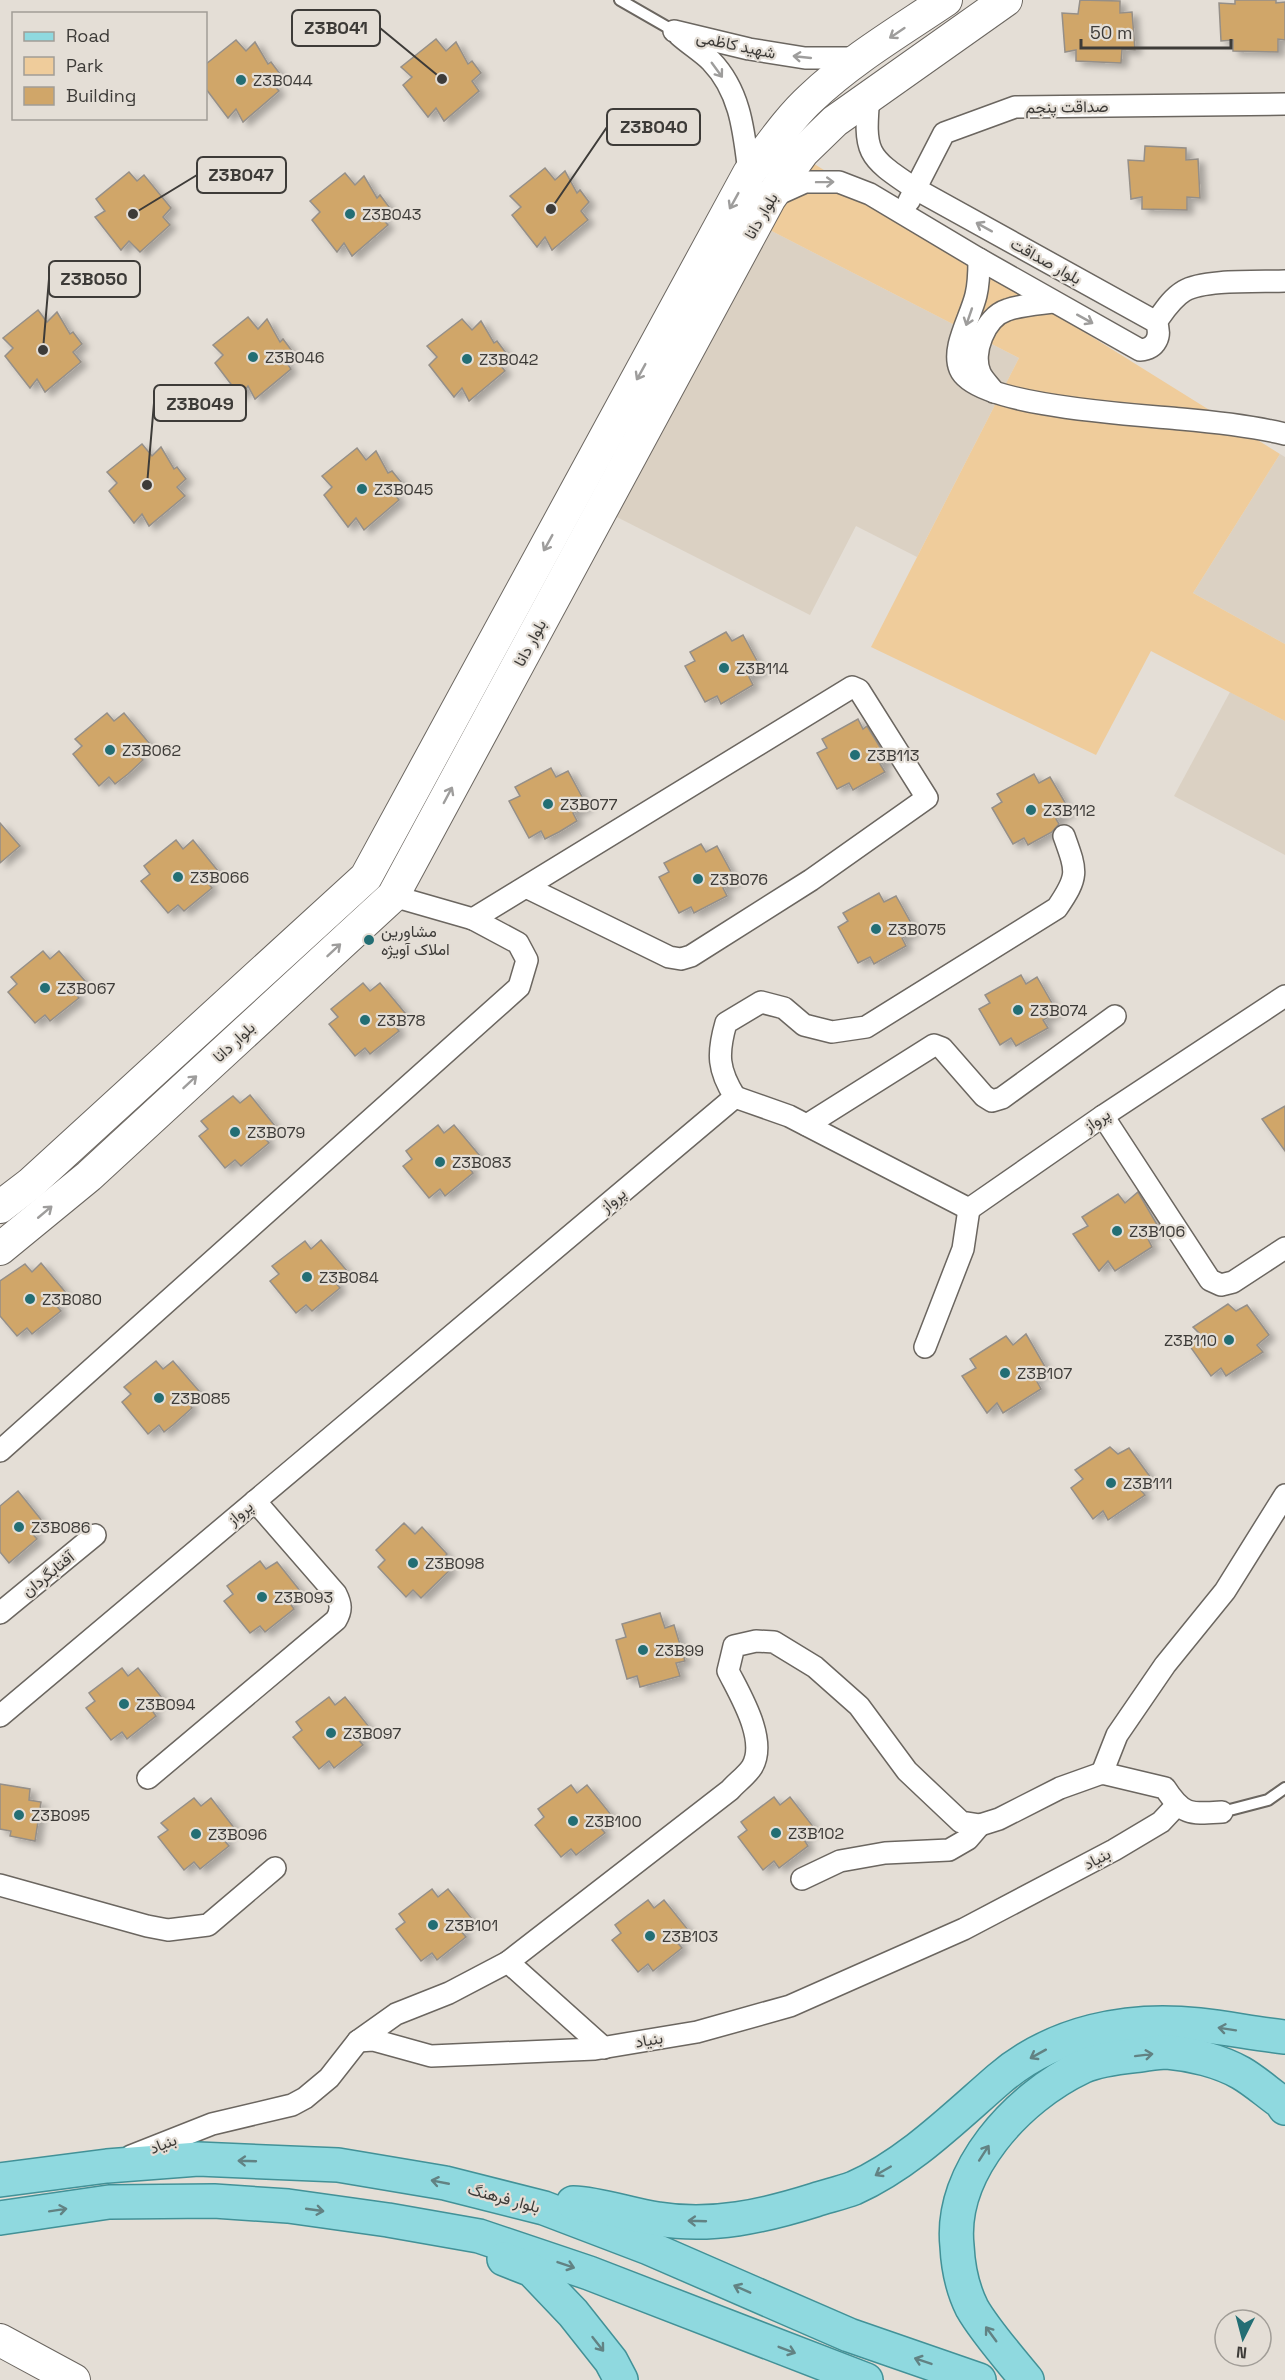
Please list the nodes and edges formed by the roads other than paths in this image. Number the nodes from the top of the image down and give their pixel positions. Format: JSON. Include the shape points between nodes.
{"nodes":[{"id":1,"x":620,"y":0,"type":"edge"},
{"id":2,"x":946,"y":0,"type":"edge"},
{"id":3,"x":1006,"y":0,"type":"edge"},
{"id":4,"x":674,"y":31,"type":"junction"},
{"id":5,"x":861,"y":58,"type":"junction"},
{"id":6,"x":869,"y":95,"type":"junction"},
{"id":7,"x":1285,"y":104,"type":"edge"},
{"id":8,"x":750,"y":173,"type":"junction"},
{"id":9,"x":914,"y":189,"type":"junction"},
{"id":10,"x":770,"y":198,"type":"junction"},
{"id":11,"x":903,"y":213,"type":"junction"},
{"id":12,"x":979,"y":259,"type":"junction"},
{"id":13,"x":1285,"y":281,"type":"edge"},
{"id":14,"x":1053,"y":302,"type":"junction"},
{"id":15,"x":1156,"y":322,"type":"junction"},
{"id":16,"x":994,"y":393,"type":"junction"},
{"id":17,"x":1284,"y":434,"type":"edge"},
{"id":18,"x":1064,"y":836,"type":"dead end"},
{"id":19,"x":526,"y":887,"type":"junction"},
{"id":20,"x":393,"y":896,"type":"junction"},
{"id":21,"x":474,"y":919,"type":"junction"},
{"id":22,"x":1285,"y":996,"type":"edge"},
{"id":23,"x":1115,"y":1016,"type":"dead end"},
{"id":24,"x":735,"y":1097,"type":"junction"},
{"id":25,"x":1103,"y":1116,"type":"junction"},
{"id":26,"x":807,"y":1125,"type":"junction"},
{"id":27,"x":0,"y":1207,"type":"edge"},
{"id":28,"x":969,"y":1209,"type":"junction"},
{"id":29,"x":1285,"y":1248,"type":"edge"},
{"id":30,"x":0,"y":1249,"type":"edge"},
{"id":31,"x":925,"y":1347,"type":"dead end"},
{"id":32,"x":0,"y":1451,"type":"edge"},
{"id":33,"x":1285,"y":1495,"type":"edge"},
{"id":34,"x":255,"y":1501,"type":"junction"},
{"id":35,"x":95,"y":1535,"type":"dead end"},
{"id":36,"x":0,"y":1613,"type":"edge"},
{"id":37,"x":0,"y":1716,"type":"edge"},
{"id":38,"x":1102,"y":1773,"type":"junction"},
{"id":39,"x":148,"y":1778,"type":"dead end"},
{"id":40,"x":1285,"y":1788,"type":"edge"},
{"id":41,"x":1176,"y":1806,"type":"junction"},
{"id":42,"x":1222,"y":1812,"type":"joint"},
{"id":43,"x":980,"y":1825,"type":"junction"},
{"id":44,"x":275,"y":1868,"type":"dead end"},
{"id":45,"x":802,"y":1879,"type":"dead end"},
{"id":46,"x":0,"y":1885,"type":"edge"},
{"id":47,"x":508,"y":1962,"type":"junction"},
{"id":48,"x":1285,"y":2037,"type":"edge"},
{"id":49,"x":358,"y":2042,"type":"junction"},
{"id":50,"x":604,"y":2048,"type":"junction"},
{"id":51,"x":1285,"y":2108,"type":"edge"},
{"id":52,"x":107,"y":2166,"type":"junction"},
{"id":53,"x":0,"y":2180,"type":"edge"},
{"id":54,"x":544,"y":2208,"type":"junction"},
{"id":55,"x":0,"y":2218,"type":"edge"},
{"id":56,"x":479,"y":2236,"type":"junction"},
{"id":57,"x":0,"y":2340,"type":"edge"},
{"id":58,"x":74,"y":2380,"type":"edge"},
{"id":59,"x":621,"y":2380,"type":"edge"},
{"id":60,"x":866,"y":2380,"type":"edge"},
{"id":61,"x":979,"y":2380,"type":"edge"},
{"id":62,"x":1027,"y":2380,"type":"edge"}],
"edges":[{"from":1,"to":4,"type":"lane","name":"شهید کاظمی"},
{"from":2,"to":5,"type":"street","name":"بلوار دانا","one_way":true},
{"from":3,"to":6,"type":"street","name":"بلوار دانا"},
{"from":5,"to":4,"type":"street","name":"شهید کاظمی","one_way":true,"via":[[805,58]]},
{"from":4,"to":8,"type":"street","one_way":true,"via":[[712,62],[733,92],[743,124]]},
{"from":5,"to":8,"type":"street","name":"بلوار دانا","via":[[811,98]]},
{"from":6,"to":9,"type":"street","name":"بلوار صداقت","via":[[868,147],[882,167]]},
{"from":6,"to":10,"type":"street","name":"بلوار دانا","via":[[803,152]]},
{"from":7,"to":9,"type":"street","name":"صداقت پنجم","via":[[1015,107],[944,133]]},
{"from":8,"to":27,"type":"street","name":"بلوار دانا","one_way":true,"via":[[366,877],[30,1184]]},
{"from":9,"to":11,"type":"street","name":"صداقت پنجم"},
{"from":15,"to":9,"type":"street","name":"بلوار صداقت","one_way":true},
{"from":10,"to":11,"type":"street","name":"بلوار صداقت","one_way":true,"via":[[805,182],[839,182]]},
{"from":20,"to":10,"type":"street","name":"بلوار دانا","one_way":true},
{"from":11,"to":12,"type":"street","name":"بلوار صداقت"},
{"from":12,"to":14,"type":"street","name":"بلوار صداقت"},
{"from":12,"to":16,"type":"street","one_way":true,"via":[[976,294],[957,357],[960,371],[973,383]]},
{"from":13,"to":15,"type":"street","via":[[1200,284],[1177,297]]},
{"from":14,"to":15,"type":"street","name":"بلوار صداقت","one_way":true,"via":[[1140,350],[1148,350],[1159,338]]},
{"from":14,"to":16,"type":"street","name":"بلوار صداقت","via":[[1005,310],[990,322],[977,360],[980,373]]},
{"from":16,"to":17,"type":"street"},
{"from":18,"to":24,"type":"street","via":[[1075,868],[1071,888],[1057,908],[866,1027],[832,1032],[804,1025],[784,1008],[761,1002],[726,1023],[719,1046],[723,1079]]},
{"from":19,"to":19,"type":"street","via":[[669,957],[681,959],[811,880],[927,798],[859,690],[852,687]]},
{"from":19,"to":21,"type":"street"},
{"from":20,"to":21,"type":"street"},
{"from":30,"to":20,"type":"street","name":"بلوار دانا","one_way":true,"via":[[89,1176]]},
{"from":21,"to":32,"type":"street","via":[[518,943],[527,960],[519,987]]},
{"from":22,"to":25,"type":"street","name":"پرواز"},
{"from":23,"to":26,"type":"street","via":[[1002,1098],[992,1101],[984,1096],[942,1048],[934,1045]]},
{"from":24,"to":26,"type":"street"},
{"from":24,"to":34,"type":"street","name":"پرواز"},
{"from":25,"to":28,"type":"street","name":"پرواز"},
{"from":25,"to":29,"type":"street","via":[[1210,1280],[1221,1285],[1233,1282]]},
{"from":26,"to":28,"type":"street"},
{"from":28,"to":31,"type":"street","via":[[963,1249]]},
{"from":33,"to":38,"type":"street","via":[[1225,1591],[1165,1665],[1117,1735]]},
{"from":34,"to":37,"type":"street","name":"پرواز"},
{"from":34,"to":39,"type":"street","via":[[336,1594],[341,1613]]},
{"from":35,"to":36,"type":"street","name":"آفتابگردان"},
{"from":38,"to":41,"type":"street","via":[[1165,1788]]},
{"from":38,"to":43,"type":"street"},
{"from":40,"to":42,"type":"lane","via":[[1268,1800]]},
{"from":41,"to":42,"type":"street","via":[[1196,1814]]},
{"from":41,"to":50,"type":"street","name":"بنیاد","via":[[1161,1822],[1114,1850],[963,1929],[790,2006],[697,2032]]},
{"from":43,"to":45,"type":"street","via":[[968,1839],[949,1850],[885,1853],[840,1861]]},
{"from":43,"to":47,"type":"street","via":[[961,1822],[914,1779],[859,1706],[815,1668],[774,1642],[734,1646],[728,1671],[749,1713],[758,1743],[753,1766],[730,1790]]},
{"from":44,"to":46,"type":"street","via":[[208,1925],[168,1930]]},
{"from":47,"to":49,"type":"street","via":[[449,1993],[396,2014]]},
{"from":47,"to":50,"type":"street"},
{"from":48,"to":54,"type":"main road","one_way":true,"via":[[1146,2022],[1107,2027],[1063,2040],[1002,2077],[898,2163],[853,2188],[773,2213],[724,2222],[661,2220],[575,2203]]},
{"from":49,"to":50,"type":"street","name":"بنیاد","via":[[373,2040],[431,2056]]},
{"from":49,"to":52,"type":"street","name":"بنیاد","via":[[329,2078],[292,2105],[212,2124]]},
{"from":62,"to":51,"type":"main road","one_way":true,"via":[[972,2307],[956,2245],[958,2213],[967,2187],[980,2157],[1003,2125],[1083,2066],[1165,2052],[1207,2060],[1240,2072]]},
{"from":52,"to":53,"type":"main road","name":"بلوار فرهنگ"},
{"from":54,"to":52,"type":"main road","name":"بلوار فرهنگ","one_way":true,"via":[[445,2183],[338,2165],[198,2159]]},
{"from":61,"to":54,"type":"main road","name":"بلوار فرهنگ","one_way":true,"via":[[849,2335],[649,2248]]},
{"from":55,"to":56,"type":"main road","one_way":true,"via":[[109,2202],[214,2201],[310,2209]]},
{"from":56,"to":59,"type":"main road","one_way":true,"via":[[494,2254],[531,2271],[573,2313]]},
{"from":56,"to":60,"type":"main road","one_way":true,"via":[[589,2273]]},
{"from":57,"to":58,"type":"street"}]}
